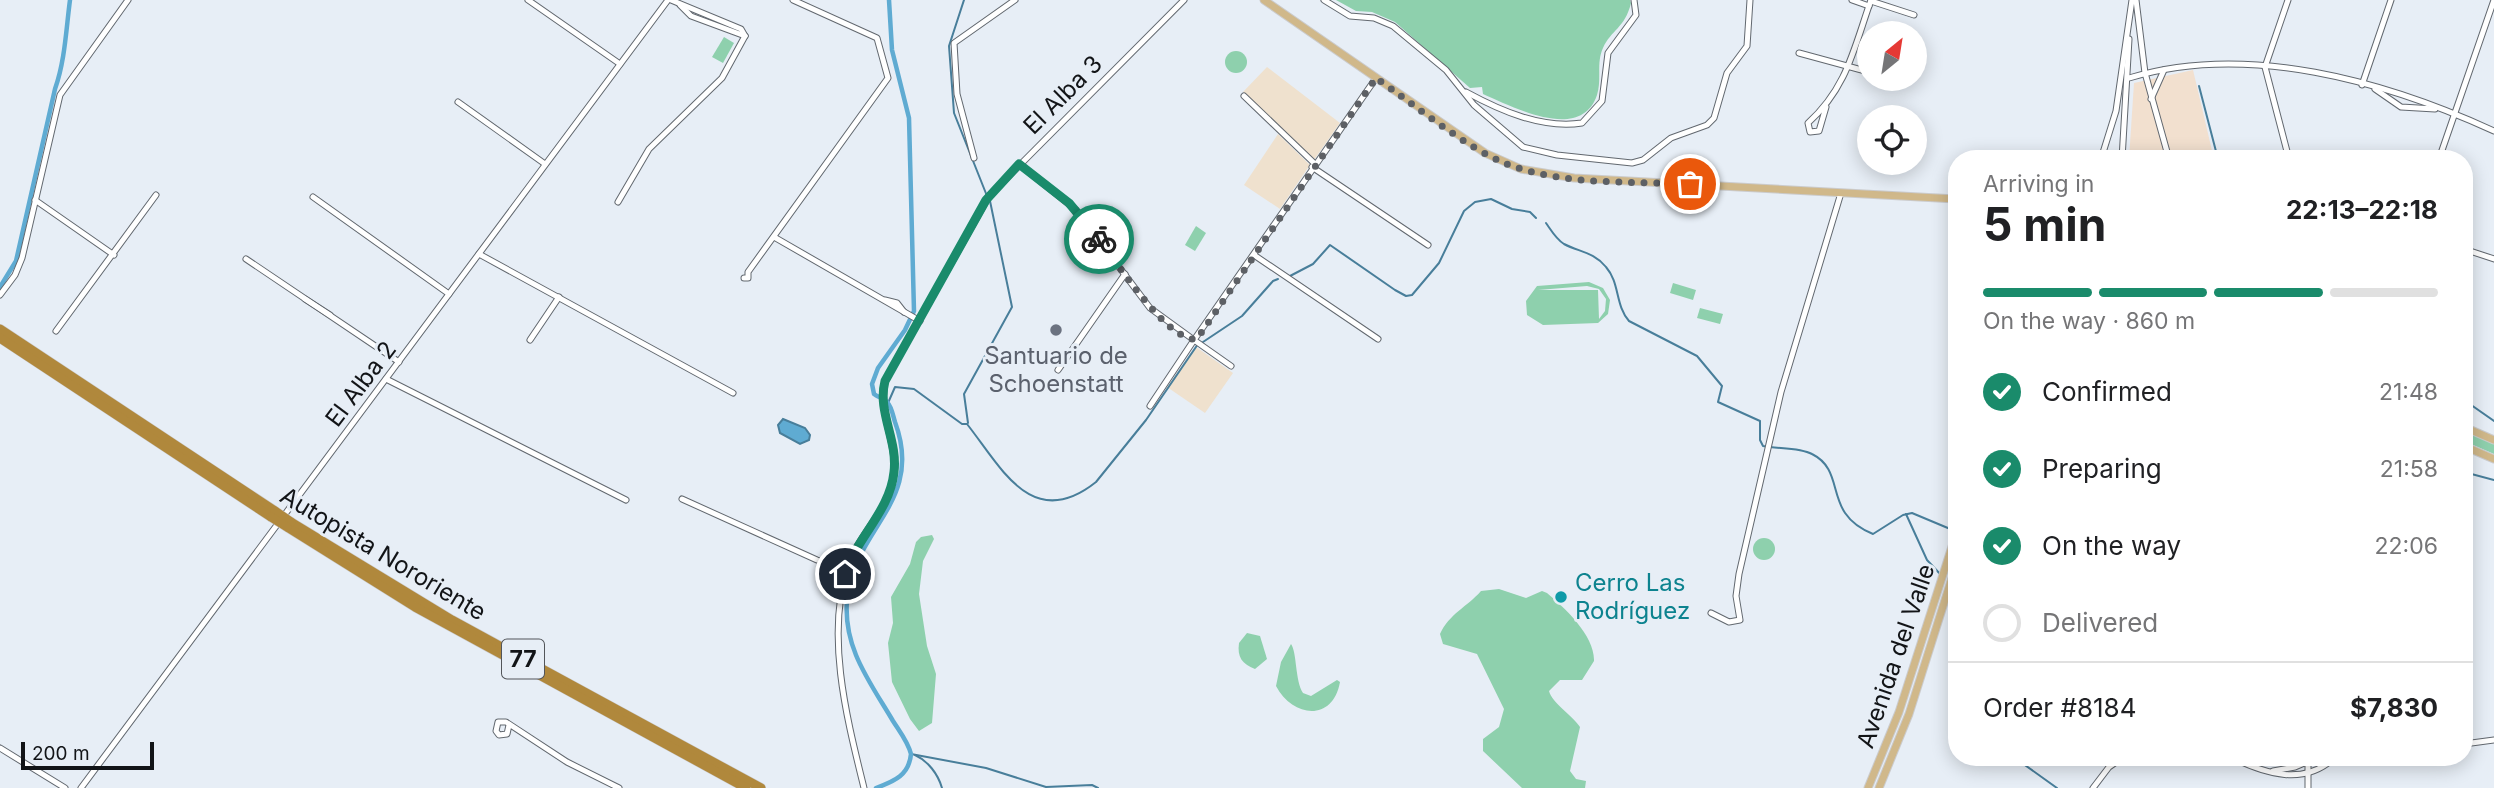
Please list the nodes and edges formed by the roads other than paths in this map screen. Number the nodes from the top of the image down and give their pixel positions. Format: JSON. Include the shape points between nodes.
{"nodes":[{"id":1,"x":128,"y":0,"type":"edge"},
{"id":2,"x":528,"y":0,"type":"edge"},
{"id":3,"x":670,"y":0,"type":"edge"},
{"id":4,"x":793,"y":0,"type":"edge"},
{"id":5,"x":1015,"y":0,"type":"edge"},
{"id":6,"x":1184,"y":0,"type":"edge"},
{"id":7,"x":1264,"y":0,"type":"edge"},
{"id":8,"x":1324,"y":0,"type":"edge"},
{"id":9,"x":1634,"y":0,"type":"edge"},
{"id":10,"x":1750,"y":0,"type":"edge"},
{"id":11,"x":1852,"y":0,"type":"edge"},
{"id":12,"x":2134,"y":0,"type":"edge"},
{"id":13,"x":2288,"y":0,"type":"edge"},
{"id":14,"x":2391,"y":0,"type":"edge"},
{"id":15,"x":2494,"y":0,"type":"edge"},
{"id":16,"x":1870,"y":2,"type":"edge"},
{"id":17,"x":2130,"y":8,"type":"junction"},
{"id":18,"x":1914,"y":15,"type":"dead end"},
{"id":19,"x":1799,"y":53,"type":"dead end"},
{"id":20,"x":620,"y":64,"type":"junction"},
{"id":21,"x":1848,"y":67,"type":"junction"},
{"id":22,"x":2265,"y":67,"type":"junction"},
{"id":23,"x":1857,"y":69,"type":"edge"},
{"id":24,"x":2164,"y":70,"type":"junction"},
{"id":25,"x":2145,"y":73,"type":"junction"},
{"id":26,"x":1376,"y":78,"type":"junction"},
{"id":27,"x":2129,"y":78,"type":"junction"},
{"id":28,"x":2362,"y":85,"type":"junction"},
{"id":29,"x":2374,"y":88,"type":"junction"},
{"id":30,"x":1463,"y":91,"type":"junction"},
{"id":31,"x":1244,"y":96,"type":"dead end"},
{"id":32,"x":2151,"y":100,"type":"junction"},
{"id":33,"x":458,"y":102,"type":"dead end"},
{"id":34,"x":1826,"y":107,"type":"junction"},
{"id":35,"x":2439,"y":109,"type":"junction"},
{"id":36,"x":2455,"y":114,"type":"junction"},
{"id":37,"x":2494,"y":131,"type":"edge"},
{"id":38,"x":2104,"y":150,"type":"edge"},
{"id":39,"x":2123,"y":150,"type":"edge"},
{"id":40,"x":2166,"y":150,"type":"edge"},
{"id":41,"x":2286,"y":150,"type":"edge"},
{"id":42,"x":2442,"y":150,"type":"edge"},
{"id":43,"x":974,"y":158,"type":"dead end"},
{"id":44,"x":545,"y":164,"type":"junction"},
{"id":45,"x":1019,"y":164,"type":"junction"},
{"id":46,"x":1313,"y":166,"type":"junction"},
{"id":47,"x":1842,"y":193,"type":"junction"},
{"id":48,"x":156,"y":195,"type":"dead end"},
{"id":49,"x":313,"y":197,"type":"dead end"},
{"id":50,"x":1948,"y":199,"type":"edge"},
{"id":51,"x":35,"y":200,"type":"junction"},
{"id":52,"x":618,"y":202,"type":"dead end"},
{"id":53,"x":774,"y":237,"type":"junction"},
{"id":54,"x":1428,"y":245,"type":"dead end"},
{"id":55,"x":2473,"y":252,"type":"edge"},
{"id":56,"x":479,"y":254,"type":"junction"},
{"id":57,"x":114,"y":255,"type":"junction"},
{"id":58,"x":1254,"y":255,"type":"junction"},
{"id":59,"x":246,"y":259,"type":"dead end"},
{"id":60,"x":2494,"y":260,"type":"edge"},
{"id":61,"x":748,"y":272,"type":"dead end"},
{"id":62,"x":1125,"y":274,"type":"junction"},
{"id":63,"x":449,"y":294,"type":"junction"},
{"id":64,"x":0,"y":295,"type":"edge"},
{"id":65,"x":559,"y":298,"type":"junction"},
{"id":66,"x":915,"y":318,"type":"junction"},
{"id":67,"x":0,"y":329,"type":"edge"},
{"id":68,"x":56,"y":331,"type":"dead end"},
{"id":69,"x":0,"y":338,"type":"edge"},
{"id":70,"x":530,"y":340,"type":"dead end"},
{"id":71,"x":1194,"y":340,"type":"junction"},
{"id":72,"x":1378,"y":340,"type":"dead end"},
{"id":73,"x":399,"y":362,"type":"junction"},
{"id":74,"x":1231,"y":366,"type":"dead end"},
{"id":75,"x":1058,"y":370,"type":"dead end"},
{"id":76,"x":386,"y":379,"type":"junction"},
{"id":77,"x":733,"y":393,"type":"dead end"},
{"id":78,"x":1150,"y":406,"type":"dead end"},
{"id":79,"x":2473,"y":430,"type":"edge"},
{"id":80,"x":2494,"y":439,"type":"edge"},
{"id":81,"x":2473,"y":450,"type":"edge"},
{"id":82,"x":2494,"y":459,"type":"edge"},
{"id":83,"x":682,"y":499,"type":"dead end"},
{"id":84,"x":626,"y":500,"type":"dead end"},
{"id":85,"x":273,"y":514,"type":"junction"},
{"id":86,"x":289,"y":524,"type":"junction"},
{"id":87,"x":1948,"y":560,"type":"edge"},
{"id":88,"x":847,"y":570,"type":"junction"},
{"id":89,"x":1948,"y":591,"type":"edge"},
{"id":90,"x":1711,"y":613,"type":"dead end"},
{"id":91,"x":509,"y":725,"type":"dead end"},
{"id":92,"x":2494,"y":740,"type":"edge"},
{"id":93,"x":2473,"y":743,"type":"edge"},
{"id":94,"x":0,"y":748,"type":"edge"},
{"id":95,"x":2110,"y":766,"type":"edge"},
{"id":96,"x":2252,"y":766,"type":"edge"},
{"id":97,"x":2295,"y":766,"type":"edge"},
{"id":98,"x":2308,"y":766,"type":"edge"},
{"id":99,"x":2322,"y":766,"type":"edge"},
{"id":100,"x":2262,"y":770,"type":"junction"},
{"id":101,"x":2309,"y":774,"type":"junction"},
{"id":102,"x":862,"y":787,"type":"edge"},
{"id":103,"x":65,"y":788,"type":"edge"},
{"id":104,"x":81,"y":788,"type":"edge"},
{"id":105,"x":619,"y":788,"type":"edge"},
{"id":106,"x":746,"y":788,"type":"edge"},
{"id":107,"x":761,"y":788,"type":"edge"},
{"id":108,"x":1868,"y":788,"type":"edge"},
{"id":109,"x":1879,"y":788,"type":"edge"},
{"id":110,"x":2093,"y":788,"type":"edge"},
{"id":111,"x":2308,"y":788,"type":"edge"}],
"edges":[{"from":1,"to":51,"type":"street","via":[[62,90]]},
{"from":2,"to":20,"type":"street"},
{"from":3,"to":20,"type":"street","name":"El Alba 2"},
{"from":3,"to":52,"type":"street","via":[[691,16],[745,36],[722,78],[653,145]]},
{"from":4,"to":53,"type":"street","via":[[877,38],[888,75],[885,86]]},
{"from":5,"to":43,"type":"street","via":[[954,43],[957,94]]},
{"from":6,"to":45,"type":"street","name":"El Alba 3"},
{"from":7,"to":26,"type":"main road"},
{"from":8,"to":30,"type":"street","via":[[1350,16],[1384,20],[1446,70]]},
{"from":9,"to":30,"type":"street","via":[[1636,15],[1608,53],[1602,101],[1582,123],[1567,125],[1517,115]]},
{"from":10,"to":30,"type":"street","via":[[1747,47],[1727,73],[1714,118],[1671,138],[1643,160],[1606,162],[1522,146]]},
{"from":11,"to":16,"type":"street"},
{"from":12,"to":17,"type":"street"},
{"from":12,"to":25,"type":"street"},
{"from":13,"to":22,"type":"street"},
{"from":14,"to":28,"type":"street"},
{"from":15,"to":36,"type":"street"},
{"from":16,"to":18,"type":"street"},
{"from":16,"to":21,"type":"street"},
{"from":17,"to":27,"type":"street"},
{"from":17,"to":38,"type":"street","via":[[2118,104]]},
{"from":19,"to":21,"type":"street"},
{"from":20,"to":44,"type":"street","name":"El Alba 2"},
{"from":21,"to":23,"type":"street"},
{"from":21,"to":34,"type":"street"},
{"from":22,"to":24,"type":"street","via":[[2199,65]]},
{"from":22,"to":28,"type":"street"},
{"from":22,"to":41,"type":"street"},
{"from":24,"to":25,"type":"street"},
{"from":24,"to":32,"type":"street"},
{"from":25,"to":27,"type":"street"},
{"from":25,"to":32,"type":"street"},
{"from":26,"to":46,"type":"street"},
{"from":26,"to":47,"type":"main road","via":[[1485,153],[1521,169],[1574,178]]},
{"from":27,"to":39,"type":"street"},
{"from":28,"to":29,"type":"street"},
{"from":29,"to":35,"type":"street"},
{"from":29,"to":35,"type":"street","via":[[2401,107]]},
{"from":31,"to":46,"type":"street"},
{"from":32,"to":40,"type":"street"},
{"from":33,"to":44,"type":"street"},
{"from":34,"to":34,"type":"street","via":[[1808,123],[1810,132],[1819,131]]},
{"from":35,"to":36,"type":"street"},
{"from":36,"to":37,"type":"street"},
{"from":36,"to":42,"type":"street"},
{"from":44,"to":56,"type":"street","name":"El Alba 2"},
{"from":45,"to":62,"type":"street","via":[[1076,210]]},
{"from":45,"to":66,"type":"street","name":"El Alba 3","via":[[988,198]]},
{"from":46,"to":54,"type":"street"},
{"from":46,"to":58,"type":"street"},
{"from":47,"to":50,"type":"main road"},
{"from":47,"to":90,"type":"street","via":[[1767,447],[1739,575],[1740,620],[1724,621]]},
{"from":48,"to":57,"type":"street"},
{"from":49,"to":63,"type":"street"},
{"from":51,"to":57,"type":"street"},
{"from":51,"to":64,"type":"street","via":[[20,264]]},
{"from":53,"to":61,"type":"street"},
{"from":53,"to":66,"type":"street","via":[[897,303]]},
{"from":55,"to":60,"type":"street"},
{"from":56,"to":63,"type":"street","name":"El Alba 2"},
{"from":56,"to":65,"type":"street"},
{"from":57,"to":68,"type":"street"},
{"from":58,"to":71,"type":"street"},
{"from":58,"to":72,"type":"street"},
{"from":59,"to":73,"type":"street"},
{"from":62,"to":71,"type":"street","via":[[1154,313]]},
{"from":62,"to":75,"type":"street"},
{"from":63,"to":73,"type":"street","name":"El Alba 2"},
{"from":65,"to":70,"type":"street"},
{"from":65,"to":77,"type":"street"},
{"from":66,"to":88,"type":"street","name":"El Alba 3","via":[[882,391],[894,445],[893,481]]},
{"from":67,"to":85,"type":"highway","name":"Autopista Nororiente","number":"77"},
{"from":69,"to":85,"type":"highway","name":"Autopista Nororiente","number":"77"},
{"from":71,"to":74,"type":"street"},
{"from":71,"to":78,"type":"street"},
{"from":73,"to":76,"type":"street","name":"El Alba 2"},
{"from":76,"to":84,"type":"street"},
{"from":76,"to":104,"type":"street","name":"El Alba 2"},
{"from":79,"to":80,"type":"main road"},
{"from":81,"to":82,"type":"main road"},
{"from":83,"to":88,"type":"street"},
{"from":85,"to":86,"type":"highway","name":"Autopista Nororiente","number":"77","bridge":true},
{"from":86,"to":106,"type":"highway","name":"Autopista Nororiente","number":"77","via":[[454,629]]},
{"from":86,"to":107,"type":"highway","name":"Autopista Nororiente","number":"77","via":[[441,614]]},
{"from":87,"to":108,"type":"main road","name":"Avenida del Valle","via":[[1899,712]]},
{"from":88,"to":102,"type":"street","name":"El Alba 3","via":[[841,602],[841,669]]},
{"from":89,"to":109,"type":"main road","name":"Avenida del Valle"},
{"from":91,"to":105,"type":"street","via":[[587,774]]},
{"from":92,"to":93,"type":"street"},
{"from":94,"to":103,"type":"street"},
{"from":95,"to":110,"type":"street"},
{"from":96,"to":100,"type":"street"},
{"from":97,"to":100,"type":"street"},
{"from":98,"to":101,"type":"street"},
{"from":99,"to":101,"type":"street"},
{"from":100,"to":101,"type":"street"},
{"from":101,"to":111,"type":"street"}]}
